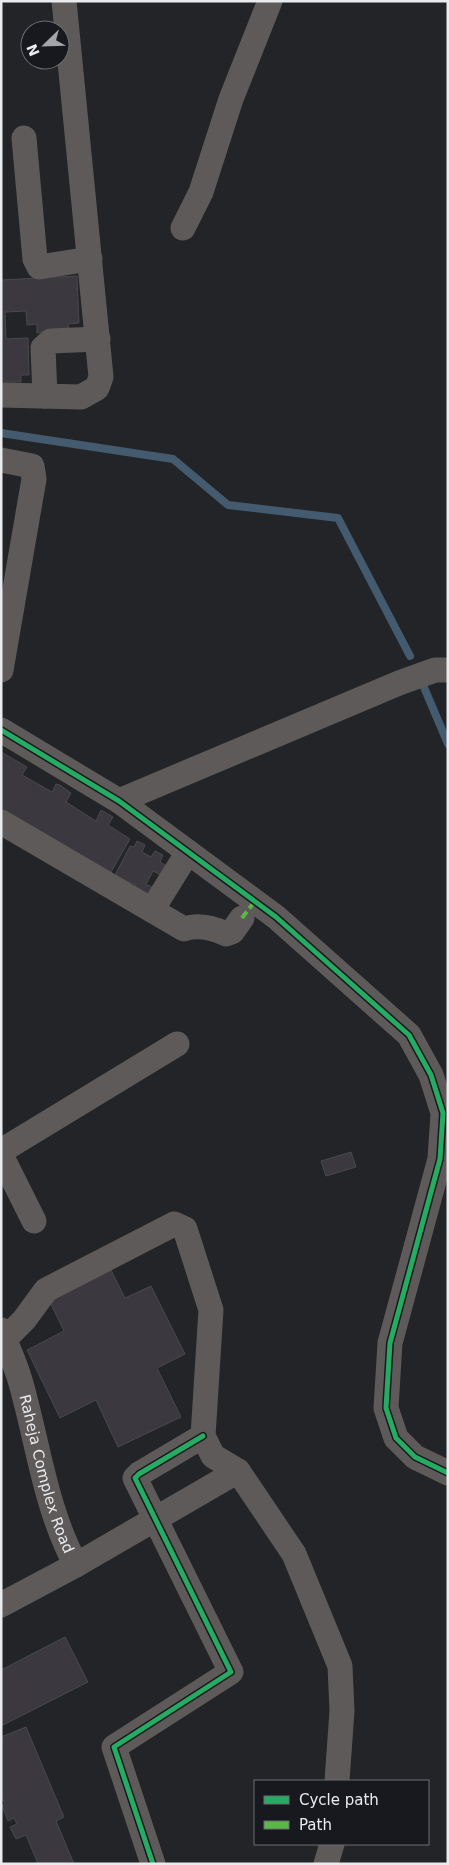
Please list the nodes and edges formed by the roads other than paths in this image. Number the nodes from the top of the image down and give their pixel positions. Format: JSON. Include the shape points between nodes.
{"nodes":[{"id":1,"x":64,"y":1,"type":"edge"},
{"id":2,"x":270,"y":1,"type":"edge"},
{"id":3,"x":24,"y":138,"type":"dead end"},
{"id":4,"x":183,"y":228,"type":"dead end"},
{"id":5,"x":90,"y":259,"type":"junction"},
{"id":6,"x":98,"y":339,"type":"junction"},
{"id":7,"x":1,"y":396,"type":"edge"},
{"id":8,"x":45,"y":396,"type":"junction"},
{"id":9,"x":1,"y":460,"type":"edge"},
{"id":10,"x":1,"y":670,"type":"edge"},
{"id":11,"x":448,"y":670,"type":"edge"},
{"id":12,"x":1,"y":730,"type":"edge"},
{"id":13,"x":119,"y":801,"type":"junction"},
{"id":14,"x":1,"y":822,"type":"edge"},
{"id":15,"x":188,"y":852,"type":"junction"},
{"id":16,"x":152,"y":910,"type":"junction"},
{"id":17,"x":242,"y":918,"type":"dead end"},
{"id":18,"x":177,"y":1044,"type":"dead end"},
{"id":19,"x":1,"y":1151,"type":"edge"},
{"id":20,"x":1,"y":1155,"type":"edge"},
{"id":21,"x":34,"y":1221,"type":"dead end"},
{"id":22,"x":3,"y":1334,"type":"edge"},
{"id":23,"x":203,"y":1436,"type":"junction"},
{"id":24,"x":238,"y":1471,"type":"junction"},
{"id":25,"x":448,"y":1473,"type":"edge"},
{"id":26,"x":156,"y":1518,"type":"junction"},
{"id":27,"x":76,"y":1565,"type":"junction"},
{"id":28,"x":1,"y":1605,"type":"edge"},
{"id":29,"x":337,"y":1780,"type":"edge"},
{"id":30,"x":332,"y":1845,"type":"edge"},
{"id":31,"x":153,"y":1864,"type":"edge"},
{"id":32,"x":326,"y":1864,"type":"edge"}],
"edges":[{"from":1,"to":5,"type":"street"},
{"from":2,"to":4,"type":"street","via":[[231,99],[201,192]]},
{"from":3,"to":5,"type":"street","via":[[35,259],[39,267]]},
{"from":5,"to":6,"type":"street"},
{"from":6,"to":8,"type":"street","via":[[101,377],[97,388],[81,397]]},
{"from":6,"to":8,"type":"street","via":[[51,341],[42,348]]},
{"from":7,"to":8,"type":"street"},
{"from":9,"to":10,"type":"street","via":[[32,466],[34,479]]},
{"from":11,"to":13,"type":"street","via":[[435,670],[399,683]]},
{"from":12,"to":13,"type":"street"},
{"from":13,"to":15,"type":"street"},
{"from":14,"to":16,"type":"street"},
{"from":15,"to":16,"type":"street"},
{"from":15,"to":25,"type":"street","via":[[276,917],[409,1035],[431,1074],[443,1113],[440,1159],[390,1343],[386,1408],[396,1438],[415,1457]]},
{"from":16,"to":17,"type":"street","via":[[184,929],[192,926],[214,928],[226,934],[232,932]]},
{"from":18,"to":19,"type":"street"},
{"from":20,"to":21,"type":"street"},
{"from":22,"to":23,"type":"street","via":[[24,1320],[46,1290],[174,1224],[185,1228],[211,1310]]},
{"from":22,"to":27,"type":"street","name":"Raheja Complex Road","via":[[20,1380],[51,1504],[64,1544]]},
{"from":23,"to":24,"type":"street","via":[[213,1456]]},
{"from":23,"to":26,"type":"street","via":[[135,1478]]},
{"from":24,"to":26,"type":"street"},
{"from":24,"to":29,"type":"street","via":[[294,1554],[340,1666],[342,1711]]},
{"from":26,"to":27,"type":"street"},
{"from":26,"to":31,"type":"street","via":[[231,1672],[114,1747]]},
{"from":27,"to":28,"type":"street","name":"Raheja Complex Road"},
{"from":30,"to":32,"type":"street"}]}
